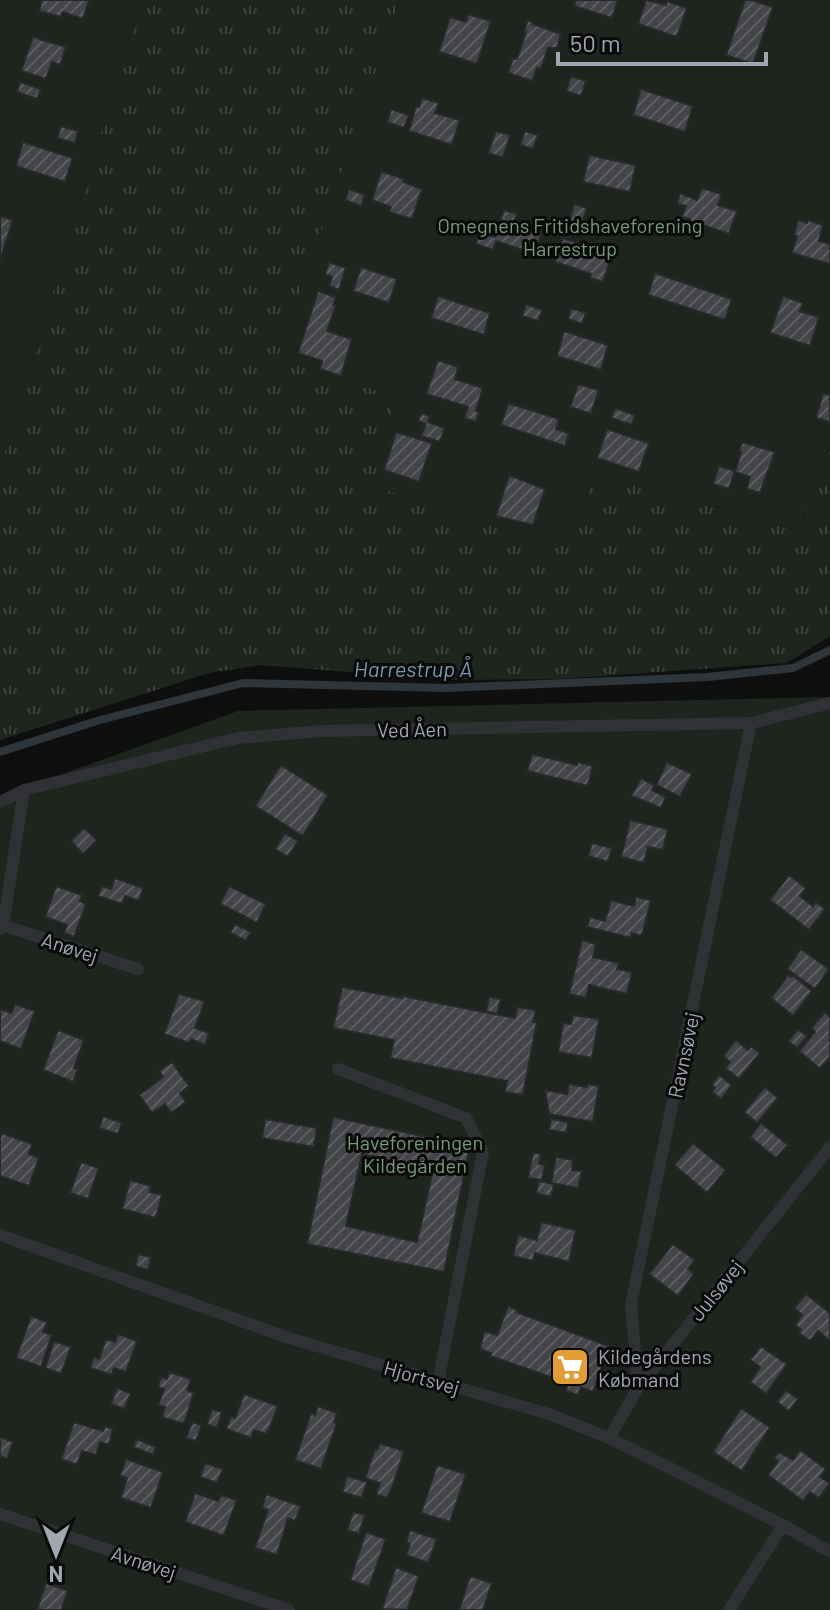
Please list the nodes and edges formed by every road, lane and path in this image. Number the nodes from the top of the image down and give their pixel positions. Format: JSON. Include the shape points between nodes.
{"nodes":[{"id":1,"x":830,"y":703,"type":"edge"},
{"id":2,"x":751,"y":723,"type":"junction"},
{"id":3,"x":24,"y":790,"type":"junction"},
{"id":4,"x":0,"y":802,"type":"edge"},
{"id":5,"x":1,"y":927,"type":"edge"},
{"id":6,"x":138,"y":969,"type":"dead end"},
{"id":7,"x":338,"y":1069,"type":"dead end"},
{"id":8,"x":830,"y":1147,"type":"edge"},
{"id":9,"x":0,"y":1235,"type":"edge"},
{"id":10,"x":438,"y":1382,"type":"junction"},
{"id":11,"x":638,"y":1388,"type":"junction"},
{"id":12,"x":609,"y":1438,"type":"junction"},
{"id":13,"x":0,"y":1514,"type":"edge"},
{"id":14,"x":783,"y":1525,"type":"junction"},
{"id":15,"x":830,"y":1552,"type":"edge"},
{"id":16,"x":289,"y":1610,"type":"edge"},
{"id":17,"x":729,"y":1610,"type":"edge"}],
"edges":[{"from":1,"to":2,"type":"lane","name":"Ved Åen"},
{"from":2,"to":3,"type":"lane","name":"Ved Åen","via":[[321,731],[238,738]]},
{"from":2,"to":11,"type":"lane","name":"Ravnsøvej","via":[[631,1304]]},
{"from":3,"to":4,"type":"lane","name":"Ved Åen"},
{"from":3,"to":5,"type":"lane","name":"Anøvej"},
{"from":5,"to":6,"type":"lane","name":"Anøvej"},
{"from":7,"to":10,"type":"lane","via":[[466,1118],[483,1152]]},
{"from":8,"to":11,"type":"lane","name":"Julsøvej"},
{"from":9,"to":10,"type":"lane","name":"Hjortsvej","via":[[289,1338]]},
{"from":10,"to":12,"type":"lane","name":"Hjortsvej","via":[[540,1411]]},
{"from":11,"to":12,"type":"lane","name":"Julsøvej"},
{"from":12,"to":14,"type":"lane","name":"Hjortsvej"},
{"from":13,"to":16,"type":"lane","name":"Avnøvej"},
{"from":14,"to":15,"type":"lane","name":"Hjortsvej"},
{"from":14,"to":17,"type":"lane"}]}
